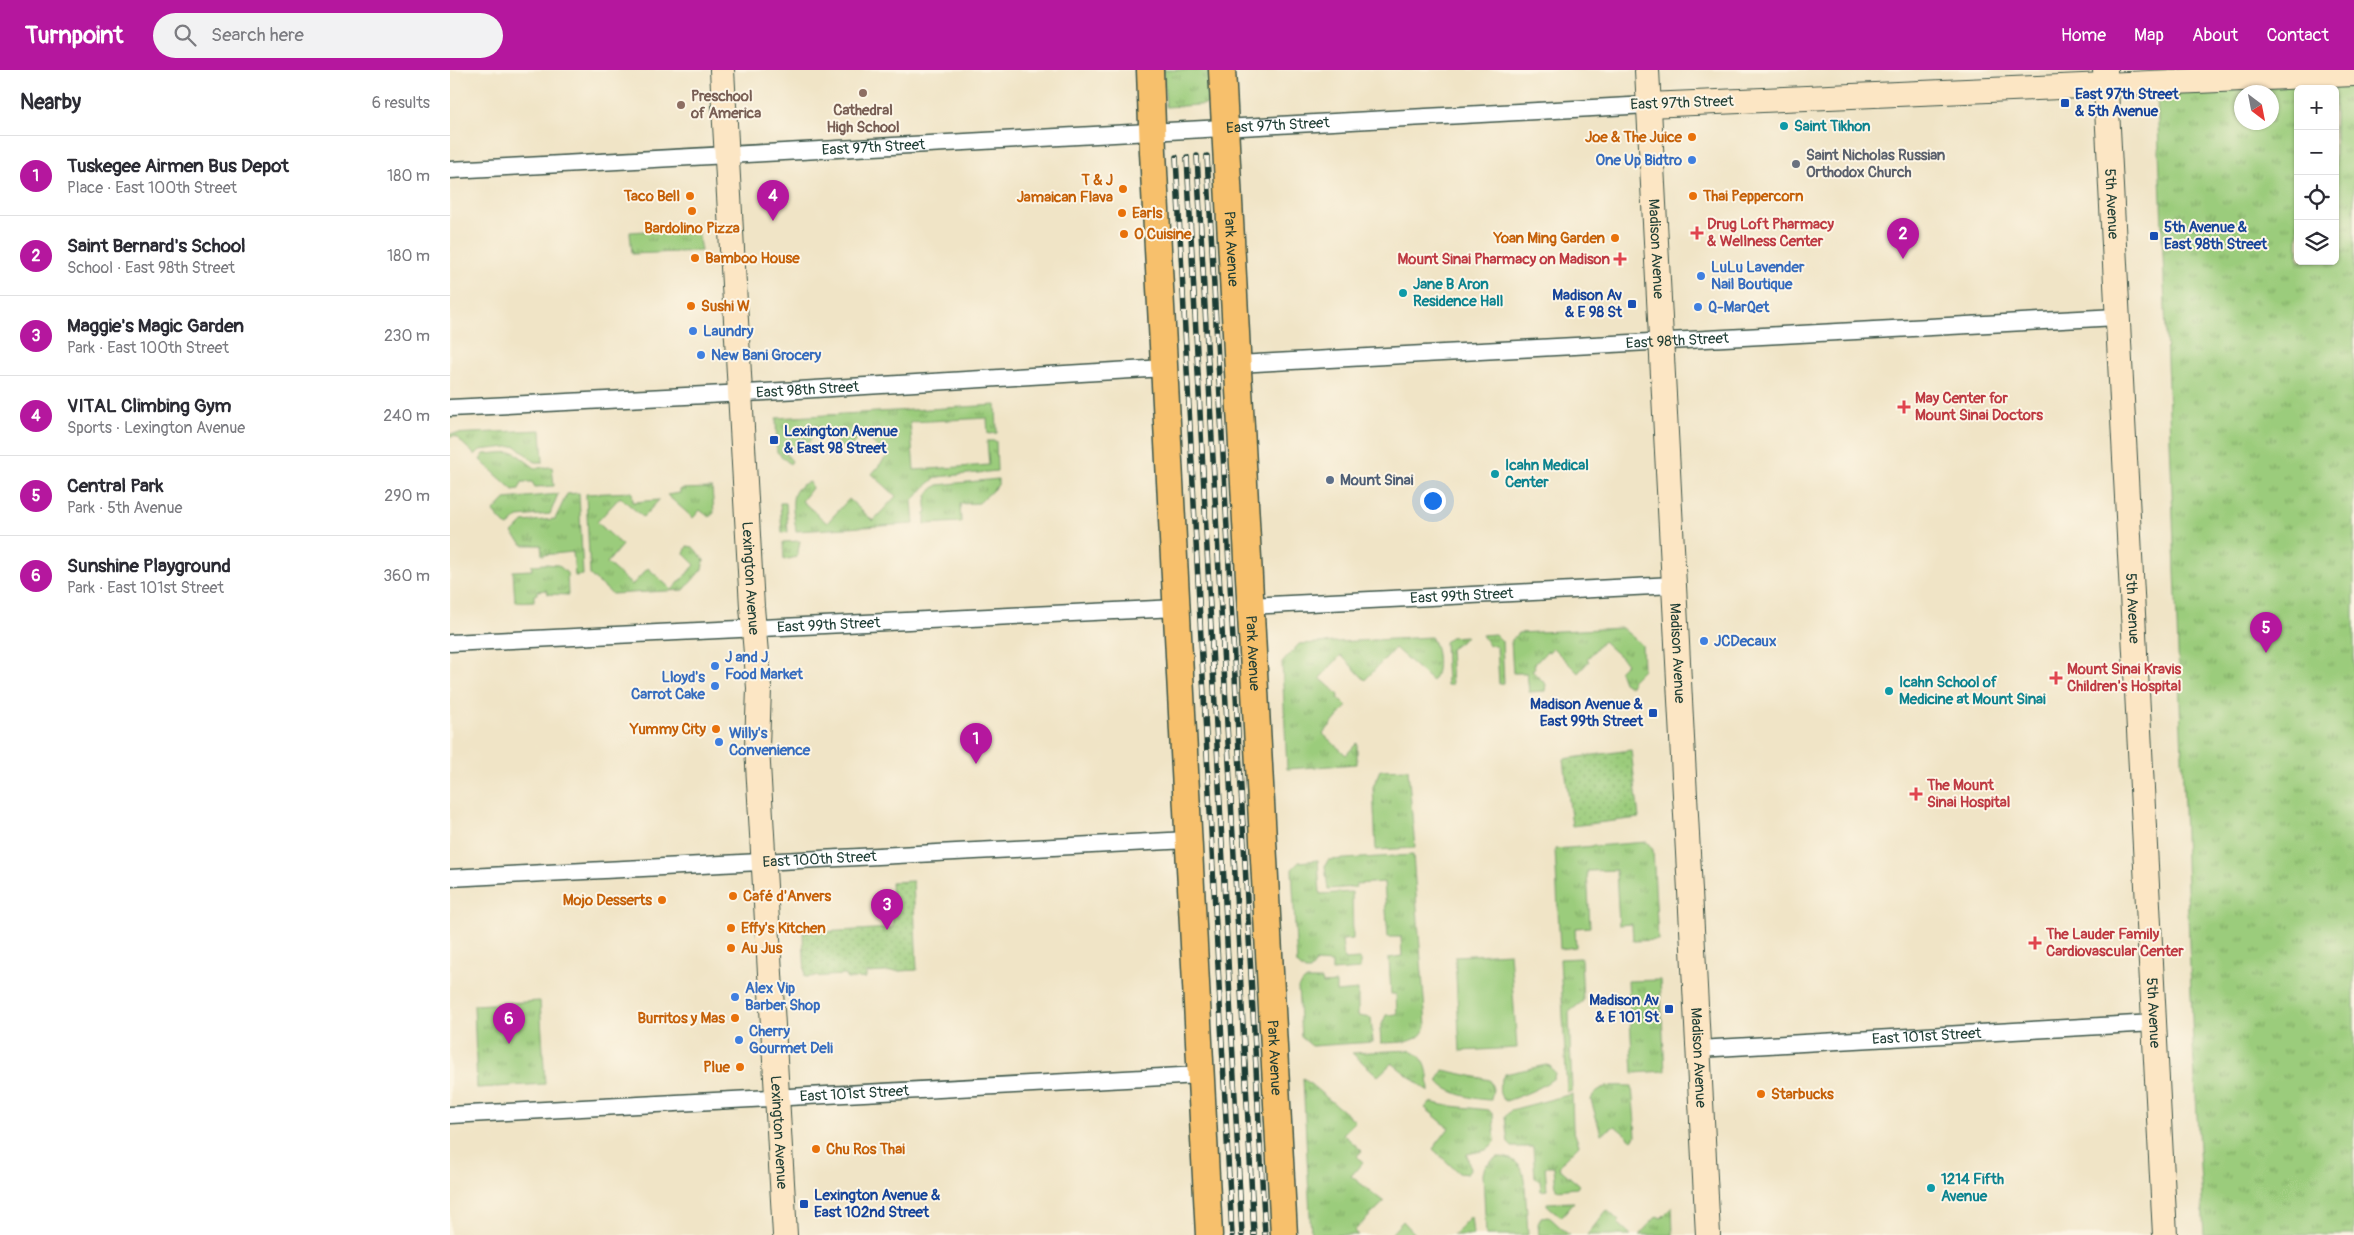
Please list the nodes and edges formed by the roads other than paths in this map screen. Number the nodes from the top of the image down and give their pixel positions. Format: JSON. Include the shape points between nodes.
{"nodes":[{"id":1,"x":722,"y":70,"type":"edge"},
{"id":2,"x":1150,"y":70,"type":"edge"},
{"id":3,"x":1222,"y":70,"type":"edge"},
{"id":4,"x":1647,"y":70,"type":"edge"},
{"id":5,"x":2354,"y":74,"type":"edge"},
{"id":6,"x":2105,"y":77,"type":"edge"},
{"id":7,"x":1648,"y":105,"type":"junction"},
{"id":8,"x":1225,"y":128,"type":"junction"},
{"id":9,"x":1152,"y":132,"type":"junction"},
{"id":10,"x":727,"y":156,"type":"junction"},
{"id":11,"x":450,"y":170,"type":"edge"},
{"id":12,"x":2117,"y":317,"type":"junction"},
{"id":13,"x":1660,"y":341,"type":"junction"},
{"id":14,"x":1238,"y":364,"type":"junction"},
{"id":15,"x":1165,"y":368,"type":"junction"},
{"id":16,"x":741,"y":393,"type":"junction"},
{"id":17,"x":450,"y":408,"type":"edge"},
{"id":18,"x":1674,"y":585,"type":"junction"},
{"id":19,"x":1250,"y":606,"type":"junction"},
{"id":20,"x":1177,"y":608,"type":"junction"},
{"id":21,"x":754,"y":628,"type":"junction"},
{"id":22,"x":450,"y":643,"type":"edge"},
{"id":23,"x":1188,"y":840,"type":"junction"},
{"id":24,"x":764,"y":862,"type":"junction"},
{"id":25,"x":450,"y":878,"type":"edge"},
{"id":26,"x":2154,"y":1023,"type":"junction"},
{"id":27,"x":1698,"y":1048,"type":"junction"},
{"id":28,"x":1200,"y":1075,"type":"junction"},
{"id":29,"x":778,"y":1098,"type":"junction"},
{"id":30,"x":450,"y":1115,"type":"edge"},
{"id":31,"x":785,"y":1235,"type":"edge"},
{"id":32,"x":1209,"y":1235,"type":"edge"},
{"id":33,"x":1284,"y":1235,"type":"edge"},
{"id":34,"x":1708,"y":1235,"type":"edge"},
{"id":35,"x":2165,"y":1235,"type":"edge"}],
"edges":[{"from":1,"to":10,"type":"main road","name":"Lexington Avenue"},
{"from":2,"to":9,"type":"main road"},
{"from":3,"to":8,"type":"main road","name":"Park Avenue"},
{"from":4,"to":7,"type":"main road","name":"Madison Avenue"},
{"from":5,"to":6,"type":"main road","name":"East 97th Street"},
{"from":6,"to":7,"type":"main road","name":"East 97th Street"},
{"from":6,"to":12,"type":"main road","name":"5th Avenue"},
{"from":7,"to":8,"type":"street","name":"East 97th Street"},
{"from":7,"to":13,"type":"main road","name":"Madison Avenue"},
{"from":8,"to":9,"type":"street","name":"East 97th Street"},
{"from":8,"to":14,"type":"main road","name":"Park Avenue"},
{"from":9,"to":10,"type":"street","name":"East 97th Street"},
{"from":9,"to":15,"type":"main road"},
{"from":10,"to":11,"type":"street","name":"East 97th Street"},
{"from":10,"to":16,"type":"main road","name":"Lexington Avenue"},
{"from":12,"to":13,"type":"street","name":"East 98th Street"},
{"from":12,"to":26,"type":"main road","name":"5th Avenue"},
{"from":13,"to":14,"type":"street","name":"East 98th Street"},
{"from":13,"to":18,"type":"main road","name":"Madison Avenue"},
{"from":14,"to":19,"type":"main road","name":"Park Avenue"},
{"from":15,"to":16,"type":"street","name":"East 98th Street"},
{"from":15,"to":20,"type":"main road"},
{"from":16,"to":17,"type":"street","name":"East 98th Street"},
{"from":16,"to":21,"type":"main road","name":"Lexington Avenue"},
{"from":18,"to":19,"type":"street","name":"East 99th Street"},
{"from":18,"to":27,"type":"main road","name":"Madison Avenue"},
{"from":19,"to":33,"type":"main road","name":"Park Avenue"},
{"from":20,"to":21,"type":"street","name":"East 99th Street"},
{"from":20,"to":23,"type":"main road"},
{"from":21,"to":22,"type":"street","name":"East 99th Street"},
{"from":21,"to":24,"type":"main road","name":"Lexington Avenue"},
{"from":23,"to":24,"type":"street","name":"East 100th Street"},
{"from":23,"to":28,"type":"main road"},
{"from":24,"to":25,"type":"street","name":"East 100th Street"},
{"from":24,"to":29,"type":"main road","name":"Lexington Avenue"},
{"from":26,"to":27,"type":"street","name":"East 101st Street"},
{"from":26,"to":35,"type":"main road","name":"5th Avenue"},
{"from":27,"to":34,"type":"main road","name":"Madison Avenue"},
{"from":28,"to":29,"type":"street","name":"East 101st Street"},
{"from":28,"to":32,"type":"main road"},
{"from":29,"to":30,"type":"street","name":"East 101st Street"},
{"from":29,"to":31,"type":"main road","name":"Lexington Avenue"}]}
